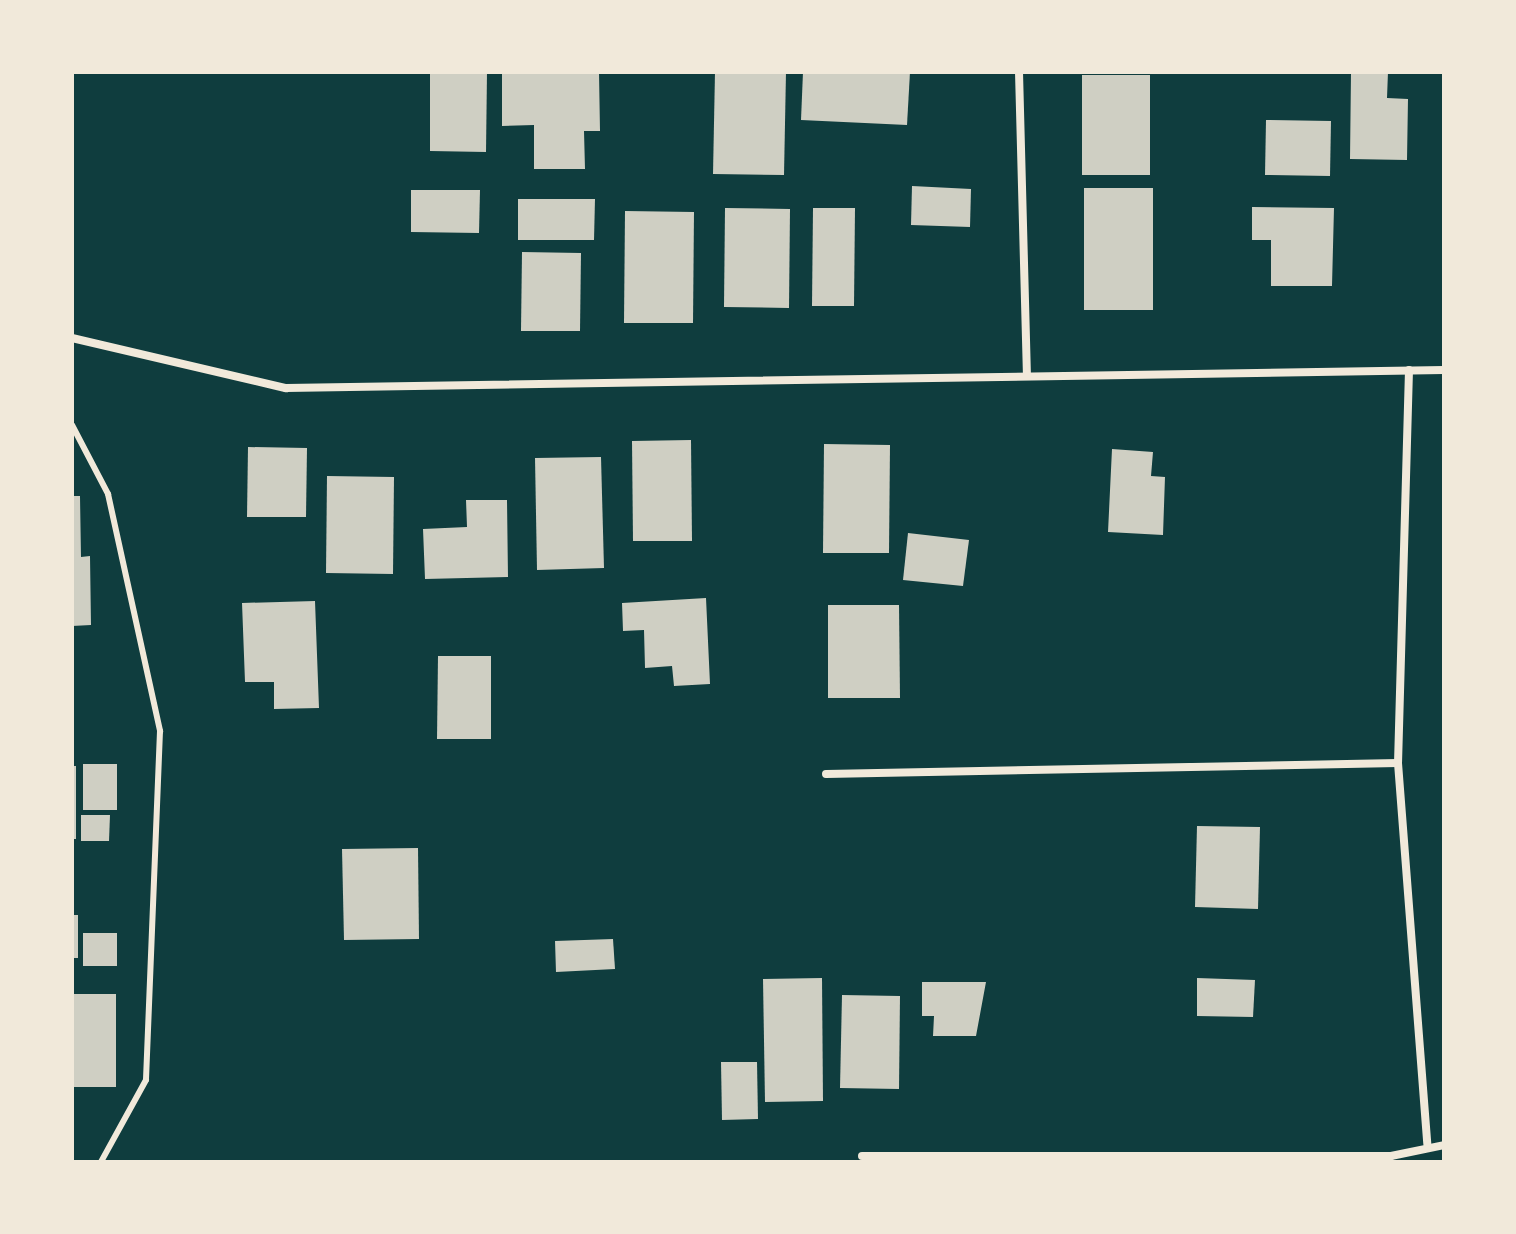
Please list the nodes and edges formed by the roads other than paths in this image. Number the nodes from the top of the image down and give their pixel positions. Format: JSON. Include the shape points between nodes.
{"nodes":[{"id":1,"x":1019,"y":72,"type":"edge"},
{"id":2,"x":72,"y":338,"type":"edge"},
{"id":3,"x":1409,"y":370,"type":"junction"},
{"id":4,"x":1444,"y":370,"type":"edge"},
{"id":5,"x":1027,"y":374,"type":"junction"},
{"id":6,"x":72,"y":425,"type":"edge"},
{"id":7,"x":1398,"y":763,"type":"junction"},
{"id":8,"x":826,"y":774,"type":"dead end"},
{"id":9,"x":1427,"y":1144,"type":"junction"},
{"id":10,"x":1444,"y":1145,"type":"edge"},
{"id":11,"x":862,"y":1156,"type":"dead end"},
{"id":12,"x":101,"y":1162,"type":"edge"}],
"edges":[{"from":1,"to":5,"type":"street"},
{"from":2,"to":5,"type":"street","via":[[286,388]]},
{"from":3,"to":4,"type":"street"},
{"from":3,"to":5,"type":"street"},
{"from":3,"to":7,"type":"street"},
{"from":6,"to":12,"type":"lane","via":[[108,494],[160,731],[146,1080]]},
{"from":7,"to":8,"type":"street"},
{"from":7,"to":9,"type":"street"},
{"from":9,"to":10,"type":"street"},
{"from":9,"to":11,"type":"street","via":[[1391,1156]]}]}
